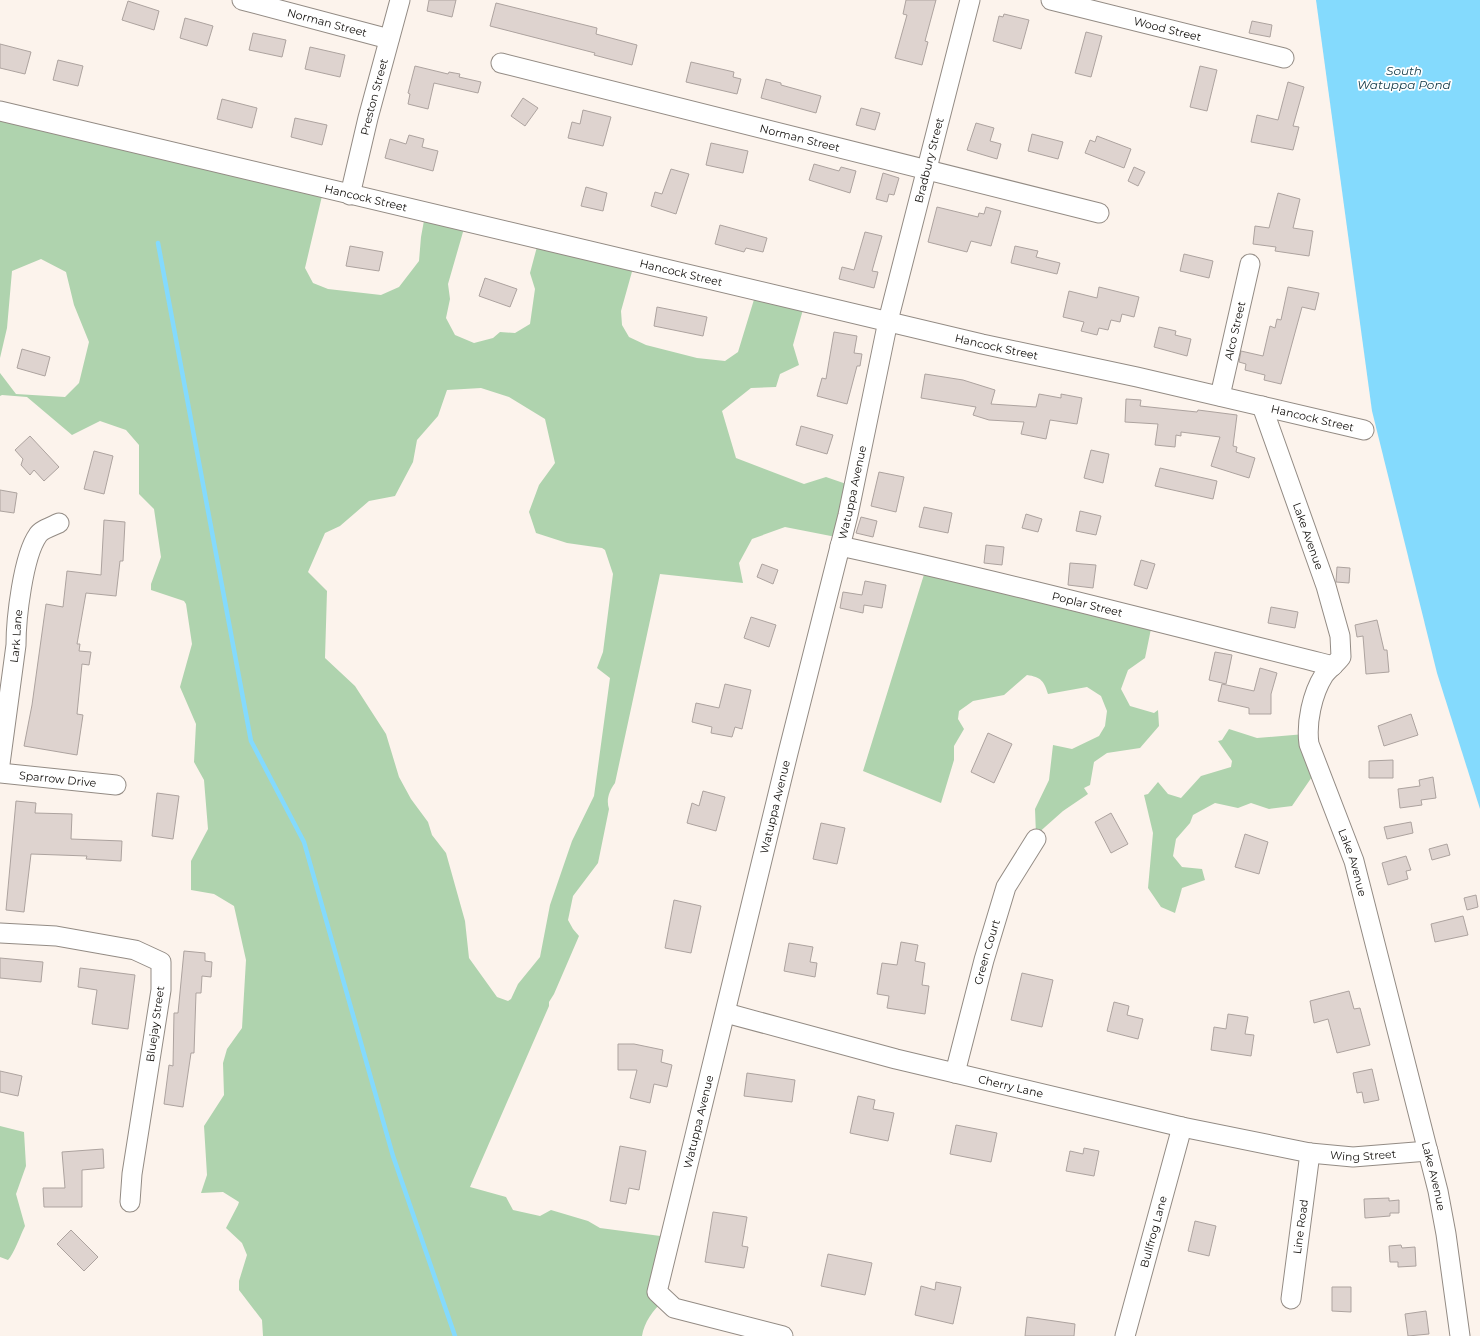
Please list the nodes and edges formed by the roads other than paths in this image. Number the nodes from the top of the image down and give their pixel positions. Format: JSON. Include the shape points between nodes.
{"nodes":[{"id":1,"x":242,"y":0,"type":"edge"},
{"id":2,"x":400,"y":0,"type":"edge"},
{"id":3,"x":970,"y":0,"type":"edge"},
{"id":4,"x":1051,"y":0,"type":"edge"},
{"id":5,"x":389,"y":39,"type":"junction"},
{"id":6,"x":1284,"y":58,"type":"dead end"},
{"id":7,"x":501,"y":62,"type":"dead end"},
{"id":8,"x":0,"y":111,"type":"edge"},
{"id":9,"x":927,"y":170,"type":"junction"},
{"id":10,"x":350,"y":194,"type":"junction"},
{"id":11,"x":1099,"y":213,"type":"dead end"},
{"id":12,"x":1250,"y":264,"type":"dead end"},
{"id":13,"x":888,"y":320,"type":"junction"},
{"id":14,"x":1220,"y":396,"type":"junction"},
{"id":15,"x":1262,"y":406,"type":"junction"},
{"id":16,"x":1364,"y":430,"type":"dead end"},
{"id":17,"x":59,"y":523,"type":"dead end"},
{"id":18,"x":840,"y":546,"type":"junction"},
{"id":19,"x":1333,"y":666,"type":"junction"},
{"id":20,"x":0,"y":764,"type":"edge"},
{"id":21,"x":0,"y":773,"type":"edge"},
{"id":22,"x":116,"y":785,"type":"dead end"},
{"id":23,"x":1036,"y":839,"type":"dead end"},
{"id":24,"x":0,"y":933,"type":"edge"},
{"id":25,"x":726,"y":1013,"type":"junction"},
{"id":26,"x":955,"y":1073,"type":"junction"},
{"id":27,"x":1182,"y":1127,"type":"junction"},
{"id":28,"x":1428,"y":1151,"type":"junction"},
{"id":29,"x":1304,"y":1152,"type":"junction"},
{"id":30,"x":130,"y":1202,"type":"dead end"},
{"id":31,"x":1291,"y":1299,"type":"dead end"},
{"id":32,"x":783,"y":1336,"type":"edge"},
{"id":33,"x":1125,"y":1336,"type":"edge"},
{"id":34,"x":1460,"y":1336,"type":"edge"}],
"edges":[{"from":1,"to":5,"type":"street","name":"Norman Street"},
{"from":2,"to":5,"type":"street","name":"Preston Street"},
{"from":3,"to":9,"type":"street","name":"Bradbury Street"},
{"from":4,"to":6,"type":"street","name":"Wood Street"},
{"from":5,"to":10,"type":"street","name":"Preston Street"},
{"from":7,"to":9,"type":"street","name":"Norman Street"},
{"from":8,"to":10,"type":"street","name":"Hancock Street"},
{"from":9,"to":11,"type":"street","name":"Norman Street"},
{"from":9,"to":13,"type":"street","name":"Bradbury Street"},
{"from":10,"to":13,"type":"street","name":"Hancock Street"},
{"from":12,"to":14,"type":"street","name":"Alco Street"},
{"from":13,"to":14,"type":"street","name":"Hancock Street","via":[[982,344]]},
{"from":13,"to":18,"type":"street","name":"Watuppa Avenue"},
{"from":14,"to":15,"type":"street","name":"Hancock Street"},
{"from":15,"to":16,"type":"street","name":"Hancock Street"},
{"from":15,"to":19,"type":"street","name":"Lake Avenue","via":[[1306,525],[1336,618],[1341,653]]},
{"from":17,"to":20,"type":"street","name":"Lark Lane","via":[[38,534],[28,558],[16,630]]},
{"from":18,"to":19,"type":"street","name":"Poplar Street","via":[[972,575]]},
{"from":18,"to":25,"type":"street","name":"Watuppa Avenue"},
{"from":19,"to":28,"type":"street","name":"Lake Avenue","via":[[1324,675],[1312,707],[1308,728],[1309,744],[1354,861]]},
{"from":21,"to":22,"type":"street","name":"Sparrow Drive"},
{"from":23,"to":26,"type":"street","name":"Green Court","via":[[1006,887]]},
{"from":24,"to":30,"type":"street","name":"Bluejay Street","via":[[56,936],[135,950],[161,962],[161,990],[132,1174]]},
{"from":25,"to":26,"type":"street","name":"Cherry Lane","via":[[896,1060]]},
{"from":25,"to":32,"type":"street","name":"Watuppa Avenue","via":[[657,1292],[674,1308]]},
{"from":26,"to":27,"type":"street","name":"Cherry Lane"},
{"from":27,"to":29,"type":"street","name":"Cherry Lane"},
{"from":27,"to":33,"type":"street","name":"Bullfrog Lane"},
{"from":28,"to":29,"type":"street","name":"Wing Street","via":[[1353,1157]]},
{"from":28,"to":34,"type":"street","name":"Lake Avenue","via":[[1446,1234]]},
{"from":29,"to":31,"type":"street","name":"Line Road"}]}
